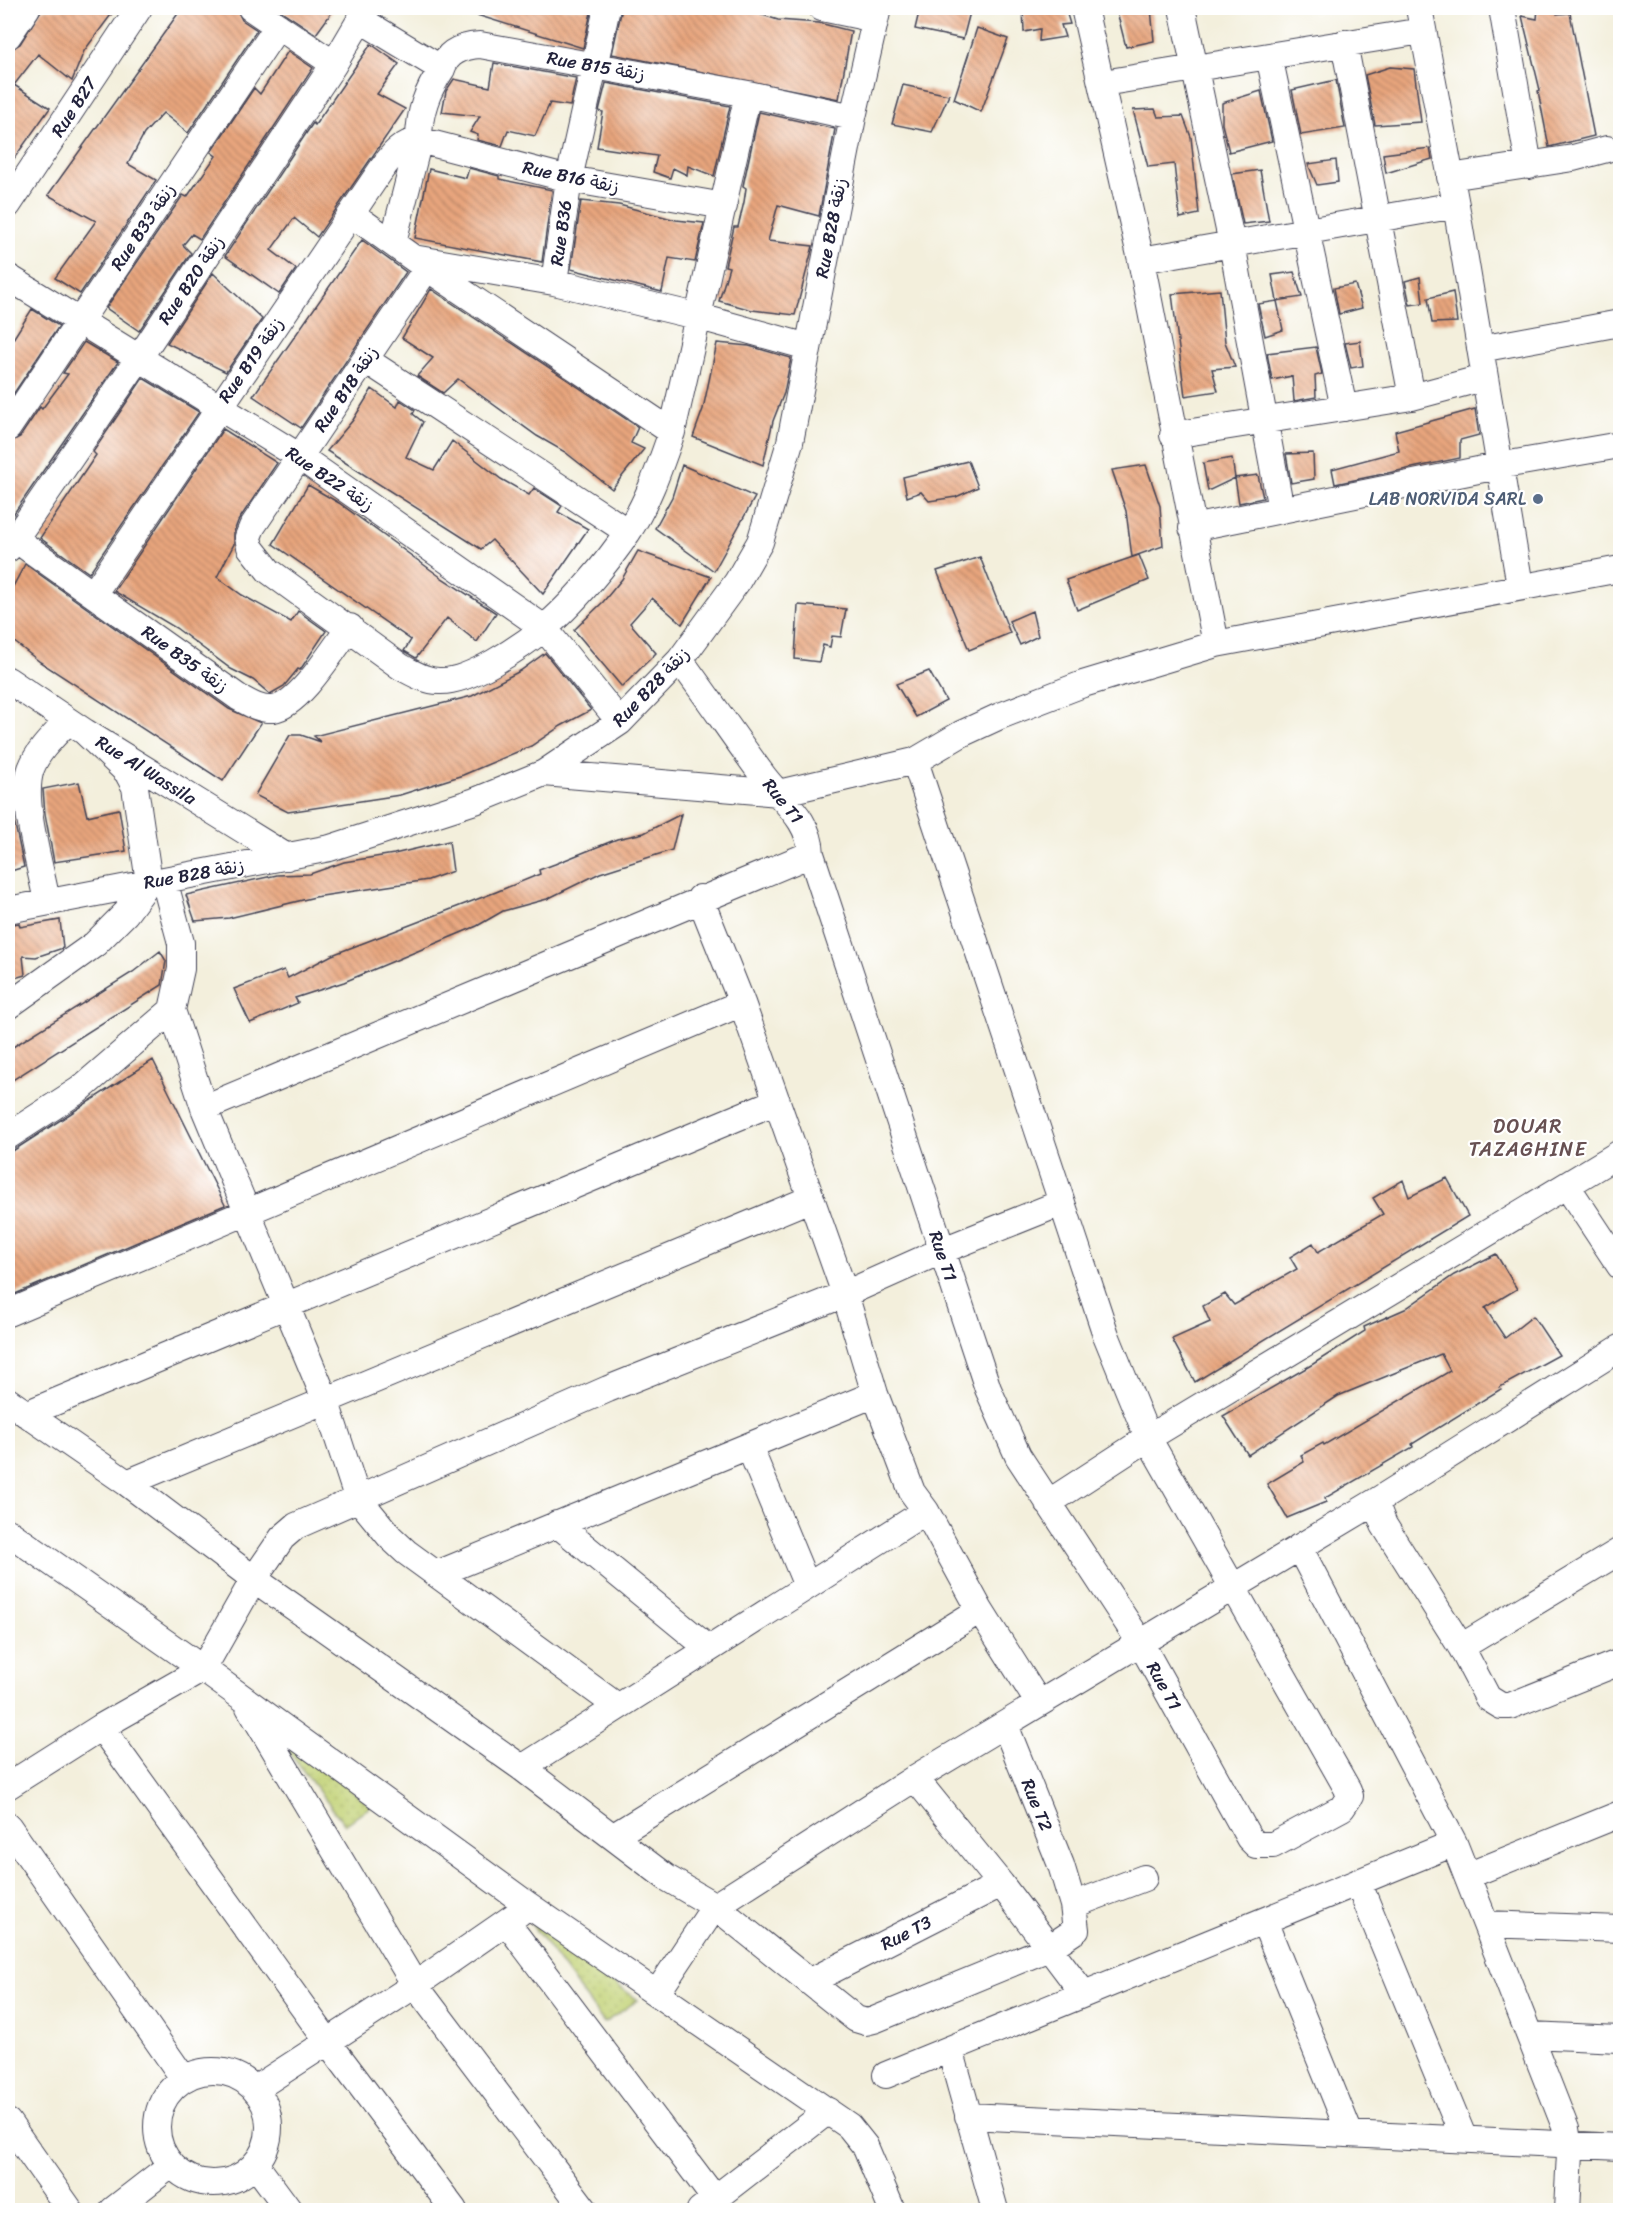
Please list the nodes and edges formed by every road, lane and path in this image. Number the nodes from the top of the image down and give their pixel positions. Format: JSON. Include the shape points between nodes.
{"nodes":[{"id":1,"x":27,"y":8,"type":"edge"},
{"id":2,"x":139,"y":8,"type":"edge"},
{"id":3,"x":251,"y":8,"type":"edge"},
{"id":4,"x":607,"y":8,"type":"edge"},
{"id":5,"x":822,"y":8,"type":"edge"},
{"id":6,"x":1084,"y":8,"type":"edge"},
{"id":7,"x":1182,"y":8,"type":"edge"},
{"id":8,"x":1502,"y":8,"type":"edge"},
{"id":9,"x":877,"y":13,"type":"edge"},
{"id":10,"x":364,"y":14,"type":"edge"},
{"id":11,"x":1420,"y":19,"type":"edge"},
{"id":12,"x":278,"y":26,"type":"junction"},
{"id":13,"x":8,"y":36,"type":"edge"},
{"id":14,"x":1344,"y":43,"type":"junction"},
{"id":15,"x":1269,"y":56,"type":"junction"},
{"id":16,"x":334,"y":64,"type":"junction"},
{"id":17,"x":593,"y":66,"type":"junction"},
{"id":18,"x":1194,"y":68,"type":"junction"},
{"id":19,"x":442,"y":69,"type":"junction"},
{"id":20,"x":1103,"y":83,"type":"junction"},
{"id":21,"x":748,"y":94,"type":"junction"},
{"id":22,"x":853,"y":117,"type":"junction"},
{"id":23,"x":419,"y":140,"type":"junction"},
{"id":24,"x":1607,"y":149,"type":"dead end"},
{"id":25,"x":1529,"y":166,"type":"junction"},
{"id":26,"x":1450,"y":177,"type":"junction"},
{"id":27,"x":15,"y":178,"type":"edge"},
{"id":28,"x":569,"y":179,"type":"junction"},
{"id":29,"x":8,"y":205,"type":"edge"},
{"id":30,"x":724,"y":206,"type":"junction"},
{"id":31,"x":1456,"y":206,"type":"junction"},
{"id":32,"x":353,"y":214,"type":"junction"},
{"id":33,"x":1377,"y":219,"type":"junction"},
{"id":34,"x":1308,"y":231,"type":"junction"},
{"id":35,"x":393,"y":242,"type":"junction"},
{"id":36,"x":1232,"y":244,"type":"junction"},
{"id":37,"x":1141,"y":260,"type":"junction"},
{"id":38,"x":420,"y":263,"type":"junction"},
{"id":39,"x":8,"y":277,"type":"edge"},
{"id":40,"x":554,"y":282,"type":"junction"},
{"id":41,"x":700,"y":317,"type":"junction"},
{"id":42,"x":80,"y":320,"type":"junction"},
{"id":43,"x":1620,"y":323,"type":"edge"},
{"id":44,"x":808,"y":347,"type":"junction"},
{"id":45,"x":1480,"y":349,"type":"junction"},
{"id":46,"x":139,"y":358,"type":"junction"},
{"id":47,"x":366,"y":360,"type":"junction"},
{"id":48,"x":1483,"y":378,"type":"junction"},
{"id":49,"x":1412,"y":397,"type":"junction"},
{"id":50,"x":219,"y":406,"type":"junction"},
{"id":51,"x":1344,"y":408,"type":"junction"},
{"id":52,"x":1263,"y":421,"type":"junction"},
{"id":53,"x":8,"y":428,"type":"edge"},
{"id":54,"x":672,"y":432,"type":"junction"},
{"id":55,"x":1173,"y":435,"type":"junction"},
{"id":56,"x":1620,"y":445,"type":"edge"},
{"id":57,"x":300,"y":457,"type":"junction"},
{"id":58,"x":1497,"y":466,"type":"junction"},
{"id":59,"x":1281,"y":510,"type":"junction"},
{"id":60,"x":1192,"y":528,"type":"junction"},
{"id":61,"x":628,"y":532,"type":"junction"},
{"id":62,"x":10,"y":540,"type":"edge"},
{"id":63,"x":1620,"y":569,"type":"edge"},
{"id":64,"x":1520,"y":586,"type":"junction"},
{"id":65,"x":94,"y":593,"type":"junction"},
{"id":66,"x":350,"y":627,"type":"junction"},
{"id":67,"x":544,"y":628,"type":"junction"},
{"id":68,"x":1216,"y":644,"type":"junction"},
{"id":69,"x":680,"y":660,"type":"junction"},
{"id":70,"x":8,"y":680,"type":"edge"},
{"id":71,"x":620,"y":722,"type":"junction"},
{"id":72,"x":76,"y":726,"type":"junction"},
{"id":73,"x":915,"y":760,"type":"junction"},
{"id":74,"x":20,"y":769,"type":"edge"},
{"id":75,"x":544,"y":773,"type":"junction"},
{"id":76,"x":779,"y":793,"type":"junction"},
{"id":77,"x":811,"y":854,"type":"junction"},
{"id":78,"x":287,"y":857,"type":"junction"},
{"id":79,"x":157,"y":881,"type":"junction"},
{"id":80,"x":700,"y":898,"type":"junction"},
{"id":81,"x":47,"y":902,"type":"junction"},
{"id":82,"x":8,"y":910,"type":"edge"},
{"id":83,"x":742,"y":1003,"type":"junction"},
{"id":84,"x":8,"y":1006,"type":"edge"},
{"id":85,"x":172,"y":1010,"type":"junction"},
{"id":86,"x":777,"y":1101,"type":"junction"},
{"id":87,"x":204,"y":1108,"type":"junction"},
{"id":88,"x":8,"y":1136,"type":"edge"},
{"id":89,"x":1620,"y":1153,"type":"edge"},
{"id":90,"x":1567,"y":1186,"type":"junction"},
{"id":91,"x":810,"y":1199,"type":"junction"},
{"id":92,"x":1061,"y":1203,"type":"junction"},
{"id":93,"x":245,"y":1212,"type":"junction"},
{"id":94,"x":941,"y":1251,"type":"junction"},
{"id":95,"x":1620,"y":1266,"type":"edge"},
{"id":96,"x":845,"y":1294,"type":"junction"},
{"id":97,"x":286,"y":1307,"type":"junction"},
{"id":98,"x":8,"y":1313,"type":"edge"},
{"id":99,"x":1620,"y":1348,"type":"edge"},
{"id":100,"x":875,"y":1394,"type":"junction"},
{"id":101,"x":325,"y":1399,"type":"junction"},
{"id":102,"x":17,"y":1408,"type":"edge"},
{"id":103,"x":1148,"y":1438,"type":"junction"},
{"id":104,"x":748,"y":1446,"type":"junction"},
{"id":105,"x":127,"y":1483,"type":"junction"},
{"id":106,"x":357,"y":1497,"type":"junction"},
{"id":107,"x":1374,"y":1502,"type":"junction"},
{"id":108,"x":1048,"y":1503,"type":"junction"},
{"id":109,"x":926,"y":1511,"type":"junction"},
{"id":110,"x":557,"y":1524,"type":"junction"},
{"id":111,"x":8,"y":1532,"type":"edge"},
{"id":112,"x":1299,"y":1547,"type":"junction"},
{"id":113,"x":1620,"y":1551,"type":"edge"},
{"id":114,"x":437,"y":1574,"type":"junction"},
{"id":115,"x":254,"y":1579,"type":"junction"},
{"id":116,"x":807,"y":1586,"type":"junction"},
{"id":117,"x":1234,"y":1586,"type":"junction"},
{"id":118,"x":980,"y":1610,"type":"junction"},
{"id":119,"x":1140,"y":1642,"type":"junction"},
{"id":120,"x":1461,"y":1647,"type":"junction"},
{"id":121,"x":708,"y":1648,"type":"junction"},
{"id":122,"x":1620,"y":1662,"type":"edge"},
{"id":123,"x":203,"y":1669,"type":"junction"},
{"id":124,"x":244,"y":1699,"type":"junction"},
{"id":125,"x":1038,"y":1702,"type":"junction"},
{"id":126,"x":617,"y":1706,"type":"junction"},
{"id":127,"x":1005,"y":1725,"type":"junction"},
{"id":128,"x":101,"y":1727,"type":"junction"},
{"id":129,"x":522,"y":1768,"type":"junction"},
{"id":130,"x":915,"y":1778,"type":"junction"},
{"id":131,"x":8,"y":1786,"type":"edge"},
{"id":132,"x":1618,"y":1816,"type":"edge"},
{"id":133,"x":8,"y":1826,"type":"edge"},
{"id":134,"x":614,"y":1836,"type":"junction"},
{"id":135,"x":1454,"y":1843,"type":"junction"},
{"id":136,"x":1467,"y":1876,"type":"junction"},
{"id":137,"x":1144,"y":1878,"type":"dead end"},
{"id":138,"x":1359,"y":1882,"type":"junction"},
{"id":139,"x":1001,"y":1884,"type":"junction"},
{"id":140,"x":1070,"y":1896,"type":"junction"},
{"id":141,"x":528,"y":1905,"type":"junction"},
{"id":142,"x":715,"y":1906,"type":"junction"},
{"id":143,"x":1264,"y":1921,"type":"junction"},
{"id":144,"x":507,"y":1923,"type":"junction"},
{"id":145,"x":1486,"y":1924,"type":"junction"},
{"id":146,"x":1620,"y":1929,"type":"edge"},
{"id":147,"x":1049,"y":1948,"type":"junction"},
{"id":148,"x":811,"y":1982,"type":"junction"},
{"id":149,"x":415,"y":1985,"type":"junction"},
{"id":150,"x":657,"y":1993,"type":"junction"},
{"id":151,"x":1084,"y":1994,"type":"junction"},
{"id":152,"x":1530,"y":2035,"type":"junction"},
{"id":153,"x":1620,"y":2039,"type":"edge"},
{"id":154,"x":328,"y":2042,"type":"junction"},
{"id":155,"x":950,"y":2049,"type":"junction"},
{"id":156,"x":886,"y":2075,"type":"dead end"},
{"id":157,"x":184,"y":2079,"type":"junction"},
{"id":158,"x":255,"y":2089,"type":"junction"},
{"id":159,"x":828,"y":2111,"type":"junction"},
{"id":160,"x":968,"y":2116,"type":"junction"},
{"id":161,"x":8,"y":2122,"type":"edge"},
{"id":162,"x":1350,"y":2134,"type":"junction"},
{"id":163,"x":1464,"y":2139,"type":"junction"},
{"id":164,"x":1568,"y":2144,"type":"junction"},
{"id":165,"x":1620,"y":2148,"type":"edge"},
{"id":166,"x":255,"y":2163,"type":"junction"},
{"id":167,"x":171,"y":2164,"type":"junction"},
{"id":168,"x":708,"y":2205,"type":"edge"},
{"id":169,"x":70,"y":2211,"type":"edge"},
{"id":170,"x":113,"y":2211,"type":"edge"},
{"id":171,"x":289,"y":2211,"type":"edge"},
{"id":172,"x":454,"y":2211,"type":"edge"},
{"id":173,"x":585,"y":2211,"type":"edge"},
{"id":174,"x":892,"y":2211,"type":"edge"},
{"id":175,"x":995,"y":2211,"type":"edge"},
{"id":176,"x":1567,"y":2211,"type":"edge"}],
"edges":[{"from":1,"to":13,"type":"street"},
{"from":2,"to":27,"type":"street","name":"Rue B27"},
{"from":3,"to":12,"type":"street"},
{"from":4,"to":17,"type":"street","name":"Rue B36"},
{"from":5,"to":9,"type":"street"},
{"from":6,"to":20,"type":"street"},
{"from":7,"to":18,"type":"street"},
{"from":8,"to":25,"type":"street"},
{"from":9,"to":22,"type":"street","name":"Rue B28 زنقة"},
{"from":10,"to":16,"type":"street","name":"Rue B20 زنقة"},
{"from":10,"to":19,"type":"street"},
{"from":11,"to":14,"type":"street"},
{"from":11,"to":26,"type":"street"},
{"from":12,"to":16,"type":"street"},
{"from":12,"to":42,"type":"street","name":"Rue B33 زنقة"},
{"from":14,"to":15,"type":"street"},
{"from":14,"to":33,"type":"street"},
{"from":15,"to":18,"type":"street"},
{"from":15,"to":34,"type":"street"},
{"from":16,"to":46,"type":"street","name":"Rue B20 زنقة"},
{"from":17,"to":19,"type":"street","name":"Rue B15 زنقة","via":[[480,45],[454,52]]},
{"from":17,"to":21,"type":"street","name":"Rue B15 زنقة"},
{"from":17,"to":28,"type":"street","name":"Rue B36"},
{"from":18,"to":20,"type":"street"},
{"from":18,"to":36,"type":"street"},
{"from":19,"to":23,"type":"street","name":"Rue B15 زنقة","via":[[427,91]]},
{"from":20,"to":37,"type":"street"},
{"from":21,"to":22,"type":"street","name":"Rue B15 زنقة"},
{"from":21,"to":30,"type":"street"},
{"from":22,"to":44,"type":"street","name":"Rue B28 زنقة"},
{"from":23,"to":28,"type":"street","name":"Rue B16 زنقة"},
{"from":23,"to":32,"type":"street","name":"Rue B19 زنقة","via":[[392,154]]},
{"from":23,"to":35,"type":"street","name":"Rue B15 زنقة"},
{"from":24,"to":25,"type":"street"},
{"from":25,"to":26,"type":"street"},
{"from":26,"to":31,"type":"street"},
{"from":27,"to":29,"type":"street","name":"Rue B27"},
{"from":28,"to":30,"type":"street","name":"Rue B16 زنقة"},
{"from":28,"to":40,"type":"street","name":"Rue B36"},
{"from":30,"to":41,"type":"street"},
{"from":31,"to":33,"type":"street"},
{"from":31,"to":45,"type":"street"},
{"from":32,"to":35,"type":"street"},
{"from":32,"to":50,"type":"street","name":"Rue B19 زنقة"},
{"from":33,"to":34,"type":"street"},
{"from":33,"to":49,"type":"street"},
{"from":34,"to":36,"type":"street"},
{"from":34,"to":51,"type":"street"},
{"from":35,"to":38,"type":"street"},
{"from":36,"to":37,"type":"street"},
{"from":36,"to":52,"type":"street"},
{"from":37,"to":55,"type":"street"},
{"from":38,"to":40,"type":"street"},
{"from":38,"to":47,"type":"street","name":"Rue B18 زنقة"},
{"from":38,"to":54,"type":"street"},
{"from":39,"to":42,"type":"street","name":"Rue B22 زنقة"},
{"from":40,"to":41,"type":"street"},
{"from":41,"to":44,"type":"street"},
{"from":41,"to":54,"type":"street"},
{"from":42,"to":46,"type":"street","name":"Rue B22 زنقة"},
{"from":42,"to":53,"type":"street","name":"Rue B33 زنقة"},
{"from":43,"to":45,"type":"street"},
{"from":44,"to":69,"type":"street","name":"Rue B28 زنقة","via":[[790,442],[760,542],[737,582]]},
{"from":45,"to":48,"type":"street"},
{"from":46,"to":50,"type":"street","name":"Rue B22 زنقة"},
{"from":46,"to":62,"type":"street","name":"Rue B20 زنقة"},
{"from":47,"to":57,"type":"street","name":"Rue B18 زنقة"},
{"from":47,"to":61,"type":"street"},
{"from":48,"to":49,"type":"street"},
{"from":48,"to":58,"type":"street"},
{"from":49,"to":51,"type":"street"},
{"from":50,"to":57,"type":"street","name":"Rue B22 زنقة"},
{"from":50,"to":65,"type":"street","name":"Rue B19 زنقة"},
{"from":51,"to":52,"type":"street"},
{"from":52,"to":55,"type":"street"},
{"from":52,"to":59,"type":"street"},
{"from":54,"to":61,"type":"street","via":[[656,478]]},
{"from":55,"to":60,"type":"street"},
{"from":56,"to":58,"type":"street"},
{"from":57,"to":66,"type":"street","name":"Rue B18 زنقة","via":[[252,527],[250,547],[269,571]]},
{"from":57,"to":67,"type":"street","name":"Rue B22 زنقة"},
{"from":58,"to":59,"type":"street"},
{"from":58,"to":64,"type":"street"},
{"from":59,"to":60,"type":"street"},
{"from":60,"to":68,"type":"street"},
{"from":61,"to":67,"type":"street"},
{"from":62,"to":65,"type":"street","name":"Rue B35 زنقة"},
{"from":63,"to":64,"type":"street"},
{"from":64,"to":68,"type":"street"},
{"from":65,"to":66,"type":"street","name":"Rue B35 زنقة","via":[[238,697],[257,707],[272,709],[294,699]]},
{"from":66,"to":67,"type":"street","via":[[401,667],[422,678],[440,681],[464,677]]},
{"from":67,"to":71,"type":"street","name":"Rue B22 زنقة"},
{"from":68,"to":73,"type":"street","via":[[1083,684],[1000,716]]},
{"from":69,"to":71,"type":"street","name":"Rue B28 زنقة"},
{"from":69,"to":76,"type":"street","name":"Rue T1"},
{"from":70,"to":72,"type":"street","name":"Rue Al Wassila"},
{"from":71,"to":75,"type":"street","name":"Rue B28 زنقة"},
{"from":72,"to":74,"type":"street"},
{"from":72,"to":78,"type":"street","name":"Rue Al Wassila"},
{"from":72,"to":79,"type":"street","via":[[127,772],[135,787]]},
{"from":73,"to":76,"type":"street"},
{"from":73,"to":92,"type":"street"},
{"from":74,"to":81,"type":"street"},
{"from":75,"to":76,"type":"street"},
{"from":75,"to":78,"type":"street","name":"Rue B28 زنقة","via":[[475,801],[330,848]]},
{"from":76,"to":77,"type":"street","name":"Rue T1","via":[[810,838]]},
{"from":77,"to":80,"type":"street"},
{"from":77,"to":94,"type":"street","name":"Rue T1"},
{"from":78,"to":79,"type":"street","name":"Rue B28 زنقة"},
{"from":79,"to":81,"type":"street","name":"Rue B28 زنقة"},
{"from":79,"to":84,"type":"street","via":[[95,944]]},
{"from":79,"to":85,"type":"street","via":[[181,943],[181,969]]},
{"from":80,"to":83,"type":"street"},
{"from":80,"to":87,"type":"street"},
{"from":81,"to":82,"type":"street","name":"Rue B28 زنقة"},
{"from":83,"to":86,"type":"street"},
{"from":83,"to":93,"type":"street"},
{"from":85,"to":87,"type":"street"},
{"from":85,"to":88,"type":"street","via":[[79,1090]]},
{"from":86,"to":91,"type":"street"},
{"from":86,"to":97,"type":"street"},
{"from":87,"to":93,"type":"street"},
{"from":89,"to":90,"type":"street"},
{"from":90,"to":95,"type":"street"},
{"from":90,"to":103,"type":"street"},
{"from":91,"to":96,"type":"street"},
{"from":91,"to":101,"type":"street"},
{"from":92,"to":94,"type":"street"},
{"from":92,"to":103,"type":"street","via":[[1106,1335]]},
{"from":93,"to":97,"type":"street"},
{"from":93,"to":98,"type":"street"},
{"from":94,"to":96,"type":"street"},
{"from":94,"to":108,"type":"street","name":"Rue T1","via":[[1002,1424]]},
{"from":96,"to":100,"type":"street"},
{"from":96,"to":106,"type":"street","via":[[608,1389]]},
{"from":97,"to":101,"type":"street"},
{"from":97,"to":102,"type":"street"},
{"from":99,"to":107,"type":"street"},
{"from":100,"to":104,"type":"street"},
{"from":100,"to":109,"type":"street","via":[[912,1492]]},
{"from":101,"to":105,"type":"street"},
{"from":101,"to":106,"type":"street"},
{"from":102,"to":105,"type":"street"},
{"from":103,"to":108,"type":"street"},
{"from":103,"to":117,"type":"street"},
{"from":104,"to":110,"type":"street"},
{"from":104,"to":116,"type":"street"},
{"from":105,"to":115,"type":"street"},
{"from":106,"to":114,"type":"street","via":[[390,1537]]},
{"from":106,"to":115,"type":"street","via":[[296,1526],[282,1538]]},
{"from":107,"to":112,"type":"street"},
{"from":107,"to":120,"type":"street","via":[[1384,1525]]},
{"from":108,"to":119,"type":"street","name":"Rue T1"},
{"from":109,"to":116,"type":"street"},
{"from":109,"to":118,"type":"street"},
{"from":110,"to":114,"type":"street"},
{"from":110,"to":121,"type":"street"},
{"from":111,"to":123,"type":"street"},
{"from":112,"to":117,"type":"street"},
{"from":112,"to":135,"type":"street"},
{"from":113,"to":120,"type":"street"},
{"from":114,"to":126,"type":"street"},
{"from":115,"to":123,"type":"street"},
{"from":115,"to":129,"type":"street"},
{"from":116,"to":121,"type":"street"},
{"from":117,"to":119,"type":"street"},
{"from":117,"to":119,"type":"street","name":"Rue T1","via":[[1346,1784],[1350,1796],[1342,1808],[1272,1845],[1256,1845]]},
{"from":118,"to":125,"type":"street"},
{"from":118,"to":134,"type":"street"},
{"from":119,"to":125,"type":"street"},
{"from":120,"to":122,"type":"street","via":[[1488,1698],[1502,1706]]},
{"from":121,"to":126,"type":"street"},
{"from":123,"to":124,"type":"street"},
{"from":123,"to":128,"type":"street"},
{"from":124,"to":141,"type":"street"},
{"from":124,"to":149,"type":"street"},
{"from":125,"to":127,"type":"street"},
{"from":126,"to":129,"type":"street"},
{"from":127,"to":130,"type":"street"},
{"from":127,"to":140,"type":"street","name":"Rue T2"},
{"from":128,"to":131,"type":"street"},
{"from":128,"to":154,"type":"street"},
{"from":129,"to":134,"type":"street"},
{"from":130,"to":139,"type":"street"},
{"from":130,"to":142,"type":"street"},
{"from":132,"to":136,"type":"street"},
{"from":133,"to":157,"type":"street"},
{"from":134,"to":142,"type":"street","via":[[667,1878]]},
{"from":135,"to":136,"type":"street"},
{"from":135,"to":138,"type":"street"},
{"from":136,"to":145,"type":"street"},
{"from":137,"to":140,"type":"street"},
{"from":138,"to":143,"type":"street"},
{"from":138,"to":163,"type":"street"},
{"from":139,"to":147,"type":"street"},
{"from":139,"to":148,"type":"street","name":"Rue T3"},
{"from":140,"to":147,"type":"street","name":"Rue T2","via":[[1076,1930]]},
{"from":141,"to":144,"type":"street"},
{"from":141,"to":150,"type":"street"},
{"from":142,"to":148,"type":"street"},
{"from":142,"to":150,"type":"street"},
{"from":143,"to":151,"type":"street"},
{"from":143,"to":162,"type":"street"},
{"from":144,"to":149,"type":"street"},
{"from":144,"to":168,"type":"street"},
{"from":145,"to":146,"type":"street"},
{"from":145,"to":152,"type":"street"},
{"from":147,"to":148,"type":"street","via":[[866,2022],[856,2019]]},
{"from":147,"to":151,"type":"street"},
{"from":149,"to":154,"type":"street"},
{"from":149,"to":173,"type":"street"},
{"from":150,"to":159,"type":"street"},
{"from":151,"to":155,"type":"street"},
{"from":152,"to":153,"type":"street"},
{"from":152,"to":164,"type":"street"},
{"from":154,"to":158,"type":"street"},
{"from":154,"to":172,"type":"street"},
{"from":155,"to":156,"type":"street"},
{"from":155,"to":160,"type":"street"},
{"from":157,"to":158,"type":"street","via":[[214,2070],[229,2073]]},
{"from":157,"to":167,"type":"street","via":[[169,2092],[158,2119],[161,2148]]},
{"from":158,"to":166,"type":"street","via":[[269,2118],[269,2134]]},
{"from":159,"to":168,"type":"street"},
{"from":159,"to":174,"type":"street","via":[[849,2126],[865,2146]]},
{"from":160,"to":162,"type":"street"},
{"from":160,"to":175,"type":"street"},
{"from":161,"to":169,"type":"street"},
{"from":162,"to":163,"type":"street"},
{"from":163,"to":164,"type":"street"},
{"from":164,"to":165,"type":"street"},
{"from":164,"to":176,"type":"street"},
{"from":166,"to":167,"type":"street","via":[[241,2176],[213,2182],[186,2176]]},
{"from":166,"to":171,"type":"street"},
{"from":167,"to":170,"type":"street"}]}
